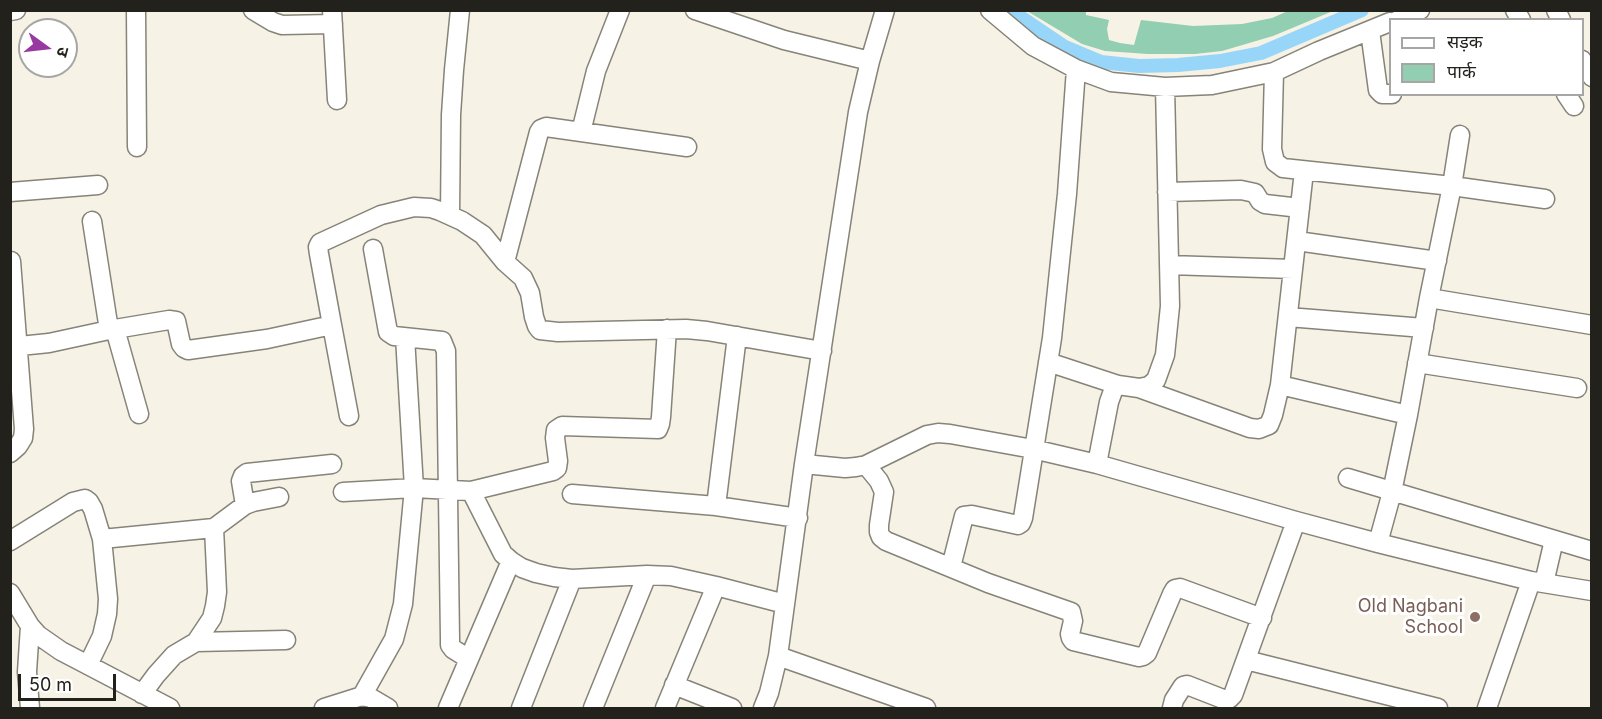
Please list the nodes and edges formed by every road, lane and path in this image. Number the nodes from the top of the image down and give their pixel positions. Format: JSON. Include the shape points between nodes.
{"nodes":[{"id":1,"x":16,"y":10,"type":"edge"},
{"id":2,"x":136,"y":10,"type":"edge"},
{"id":3,"x":253,"y":10,"type":"edge"},
{"id":4,"x":460,"y":10,"type":"edge"},
{"id":5,"x":620,"y":10,"type":"edge"},
{"id":6,"x":695,"y":10,"type":"edge"},
{"id":7,"x":885,"y":10,"type":"edge"},
{"id":8,"x":990,"y":10,"type":"edge"},
{"id":9,"x":1420,"y":10,"type":"edge"},
{"id":10,"x":10,"y":11,"type":"edge"},
{"id":11,"x":332,"y":17,"type":"edge"},
{"id":12,"x":736,"y":18,"type":"edge"},
{"id":13,"x":1402,"y":18,"type":"edge"},
{"id":14,"x":1389,"y":22,"type":"edge"},
{"id":15,"x":1370,"y":30,"type":"junction"},
{"id":16,"x":870,"y":61,"type":"junction"},
{"id":17,"x":1584,"y":63,"type":"edge"},
{"id":18,"x":1076,"y":69,"type":"junction"},
{"id":19,"x":1274,"y":72,"type":"junction"},
{"id":20,"x":1592,"y":77,"type":"edge"},
{"id":21,"x":1165,"y":87,"type":"junction"},
{"id":22,"x":1389,"y":94,"type":"edge"},
{"id":23,"x":337,"y":100,"type":"dead end"},
{"id":24,"x":581,"y":132,"type":"junction"},
{"id":25,"x":1460,"y":135,"type":"dead end"},
{"id":26,"x":137,"y":147,"type":"dead end"},
{"id":27,"x":687,"y":147,"type":"dead end"},
{"id":28,"x":1304,"y":171,"type":"junction"},
{"id":29,"x":98,"y":185,"type":"dead end"},
{"id":30,"x":1452,"y":186,"type":"junction"},
{"id":31,"x":10,"y":192,"type":"edge"},
{"id":32,"x":1167,"y":192,"type":"junction"},
{"id":33,"x":1545,"y":199,"type":"dead end"},
{"id":34,"x":1300,"y":208,"type":"junction"},
{"id":35,"x":450,"y":215,"type":"junction"},
{"id":36,"x":92,"y":221,"type":"dead end"},
{"id":37,"x":1297,"y":241,"type":"junction"},
{"id":38,"x":373,"y":249,"type":"dead end"},
{"id":39,"x":11,"y":261,"type":"edge"},
{"id":40,"x":1437,"y":261,"type":"junction"},
{"id":41,"x":506,"y":262,"type":"junction"},
{"id":42,"x":1169,"y":265,"type":"junction"},
{"id":43,"x":1293,"y":269,"type":"junction"},
{"id":44,"x":1429,"y":298,"type":"junction"},
{"id":45,"x":1288,"y":317,"type":"junction"},
{"id":46,"x":332,"y":325,"type":"junction"},
{"id":47,"x":1592,"y":325,"type":"edge"},
{"id":48,"x":1424,"y":328,"type":"junction"},
{"id":49,"x":667,"y":329,"type":"junction"},
{"id":50,"x":112,"y":330,"type":"junction"},
{"id":51,"x":737,"y":336,"type":"junction"},
{"id":52,"x":405,"y":337,"type":"junction"},
{"id":53,"x":14,"y":347,"type":"edge"},
{"id":54,"x":822,"y":351,"type":"junction"},
{"id":55,"x":1048,"y":362,"type":"junction"},
{"id":56,"x":1417,"y":363,"type":"junction"},
{"id":57,"x":1118,"y":385,"type":"junction"},
{"id":58,"x":1280,"y":386,"type":"junction"},
{"id":59,"x":1139,"y":388,"type":"junction"},
{"id":60,"x":1577,"y":388,"type":"dead end"},
{"id":61,"x":139,"y":414,"type":"dead end"},
{"id":62,"x":1408,"y":415,"type":"junction"},
{"id":63,"x":349,"y":416,"type":"dead end"},
{"id":64,"x":1033,"y":449,"type":"junction"},
{"id":65,"x":10,"y":453,"type":"edge"},
{"id":66,"x":332,"y":464,"type":"dead end"},
{"id":67,"x":804,"y":464,"type":"junction"},
{"id":68,"x":1097,"y":464,"type":"junction"},
{"id":69,"x":866,"y":465,"type":"junction"},
{"id":70,"x":1348,"y":478,"type":"dead end"},
{"id":71,"x":414,"y":488,"type":"junction"},
{"id":72,"x":449,"y":490,"type":"junction"},
{"id":73,"x":471,"y":491,"type":"junction"},
{"id":74,"x":343,"y":492,"type":"dead end"},
{"id":75,"x":1392,"y":492,"type":"junction"},
{"id":76,"x":572,"y":494,"type":"dead end"},
{"id":77,"x":279,"y":497,"type":"dead end"},
{"id":78,"x":245,"y":505,"type":"junction"},
{"id":79,"x":716,"y":506,"type":"junction"},
{"id":80,"x":798,"y":518,"type":"junction"},
{"id":81,"x":1296,"y":521,"type":"junction"},
{"id":82,"x":214,"y":528,"type":"junction"},
{"id":83,"x":102,"y":539,"type":"junction"},
{"id":84,"x":1554,"y":540,"type":"junction"},
{"id":85,"x":10,"y":541,"type":"edge"},
{"id":86,"x":1378,"y":543,"type":"junction"},
{"id":87,"x":1592,"y":551,"type":"edge"},
{"id":88,"x":511,"y":561,"type":"junction"},
{"id":89,"x":951,"y":567,"type":"junction"},
{"id":90,"x":647,"y":575,"type":"junction"},
{"id":91,"x":572,"y":579,"type":"junction"},
{"id":92,"x":1538,"y":582,"type":"junction"},
{"id":93,"x":716,"y":586,"type":"junction"},
{"id":94,"x":1592,"y":591,"type":"edge"},
{"id":95,"x":10,"y":593,"type":"edge"},
{"id":96,"x":785,"y":604,"type":"junction"},
{"id":97,"x":1262,"y":618,"type":"junction"},
{"id":98,"x":30,"y":626,"type":"junction"},
{"id":99,"x":286,"y":640,"type":"dead end"},
{"id":100,"x":196,"y":642,"type":"junction"},
{"id":101,"x":778,"y":656,"type":"junction"},
{"id":102,"x":470,"y":659,"type":"junction"},
{"id":103,"x":1246,"y":660,"type":"junction"},
{"id":104,"x":88,"y":665,"type":"junction"},
{"id":105,"x":19,"y":673,"type":"edge"},
{"id":106,"x":674,"y":686,"type":"junction"},
{"id":107,"x":142,"y":694,"type":"junction"},
{"id":108,"x":362,"y":696,"type":"junction"},
{"id":109,"x":767,"y":707,"type":"edge"},
{"id":110,"x":30,"y":708,"type":"edge"},
{"id":111,"x":170,"y":708,"type":"edge"},
{"id":112,"x":324,"y":708,"type":"edge"},
{"id":113,"x":388,"y":708,"type":"edge"},
{"id":114,"x":448,"y":708,"type":"edge"},
{"id":115,"x":521,"y":708,"type":"edge"},
{"id":116,"x":593,"y":708,"type":"edge"},
{"id":117,"x":665,"y":708,"type":"edge"},
{"id":118,"x":732,"y":708,"type":"edge"},
{"id":119,"x":926,"y":708,"type":"edge"},
{"id":120,"x":1172,"y":708,"type":"edge"},
{"id":121,"x":1438,"y":708,"type":"edge"},
{"id":122,"x":1487,"y":708,"type":"edge"}],
"edges":[{"from":1,"to":10,"type":"street"},
{"from":2,"to":26,"type":"street"},
{"from":3,"to":11,"type":"street","via":[[282,25]]},
{"from":4,"to":35,"type":"street","via":[[451,115]]},
{"from":5,"to":24,"type":"street","via":[[596,71]]},
{"from":6,"to":12,"type":"street"},
{"from":7,"to":16,"type":"street"},
{"from":8,"to":18,"type":"street","via":[[1033,46]]},
{"from":9,"to":13,"type":"street"},
{"from":11,"to":23,"type":"street"},
{"from":12,"to":16,"type":"street","via":[[784,40]]},
{"from":14,"to":15,"type":"street"},
{"from":15,"to":19,"type":"street"},
{"from":15,"to":22,"type":"street","via":[[1378,90]]},
{"from":16,"to":54,"type":"street","via":[[858,112]]},
{"from":17,"to":20,"type":"street"},
{"from":18,"to":21,"type":"street","via":[[1110,82]]},
{"from":18,"to":55,"type":"street"},
{"from":19,"to":21,"type":"street","via":[[1212,85]]},
{"from":19,"to":28,"type":"street","via":[[1275,162],[1283,168]]},
{"from":21,"to":32,"type":"street"},
{"from":24,"to":27,"type":"street"},
{"from":24,"to":41,"type":"street","via":[[546,127],[539,132]]},
{"from":25,"to":30,"type":"street"},
{"from":28,"to":30,"type":"street"},
{"from":28,"to":34,"type":"street"},
{"from":29,"to":31,"type":"street"},
{"from":30,"to":33,"type":"street"},
{"from":30,"to":40,"type":"street"},
{"from":32,"to":34,"type":"street","via":[[1241,190],[1255,193],[1265,204]]},
{"from":32,"to":42,"type":"street"},
{"from":34,"to":37,"type":"street"},
{"from":35,"to":41,"type":"street","via":[[483,235]]},
{"from":35,"to":46,"type":"street","via":[[431,208],[401,209],[320,243]]},
{"from":36,"to":50,"type":"street"},
{"from":37,"to":40,"type":"street"},
{"from":37,"to":43,"type":"street"},
{"from":38,"to":52,"type":"street","via":[[386,329],[390,335]]},
{"from":39,"to":53,"type":"street"},
{"from":40,"to":44,"type":"street"},
{"from":41,"to":49,"type":"street","via":[[523,278],[540,330]]},
{"from":42,"to":43,"type":"street"},
{"from":42,"to":59,"type":"street","via":[[1170,306],[1164,355],[1156,380]]},
{"from":43,"to":45,"type":"street"},
{"from":44,"to":47,"type":"street"},
{"from":44,"to":48,"type":"street"},
{"from":45,"to":48,"type":"street"},
{"from":45,"to":58,"type":"street"},
{"from":46,"to":50,"type":"street","via":[[188,350],[181,344],[178,325],[173,320]]},
{"from":46,"to":63,"type":"street"},
{"from":48,"to":56,"type":"street"},
{"from":49,"to":51,"type":"street"},
{"from":49,"to":73,"type":"street","via":[[658,429],[562,426],[556,430],[558,461],[553,471]]},
{"from":50,"to":53,"type":"street"},
{"from":50,"to":61,"type":"street"},
{"from":51,"to":54,"type":"street"},
{"from":51,"to":79,"type":"street"},
{"from":52,"to":71,"type":"street"},
{"from":52,"to":72,"type":"street","via":[[442,341],[445,345]]},
{"from":53,"to":65,"type":"street","via":[[24,429],[23,438]]},
{"from":54,"to":67,"type":"street"},
{"from":55,"to":57,"type":"street"},
{"from":55,"to":64,"type":"street"},
{"from":56,"to":60,"type":"street"},
{"from":56,"to":62,"type":"street"},
{"from":57,"to":59,"type":"street"},
{"from":57,"to":68,"type":"street","via":[[1109,402]]},
{"from":58,"to":59,"type":"street","via":[[1274,415],[1269,425],[1259,429]]},
{"from":58,"to":62,"type":"street"},
{"from":62,"to":75,"type":"street"},
{"from":64,"to":68,"type":"street"},
{"from":64,"to":69,"type":"street","via":[[938,433]]},
{"from":64,"to":89,"type":"street","via":[[1021,523],[1012,525],[964,516]]},
{"from":66,"to":78,"type":"street","via":[[247,473],[241,480]]},
{"from":67,"to":69,"type":"street","via":[[845,468]]},
{"from":67,"to":80,"type":"street"},
{"from":68,"to":81,"type":"street"},
{"from":69,"to":89,"type":"street","via":[[884,492],[881,537]]},
{"from":70,"to":75,"type":"street"},
{"from":71,"to":72,"type":"street"},
{"from":71,"to":74,"type":"street"},
{"from":71,"to":108,"type":"street","via":[[399,623]]},
{"from":72,"to":73,"type":"street"},
{"from":72,"to":102,"type":"street","via":[[450,645]]},
{"from":73,"to":88,"type":"street","via":[[503,554]]},
{"from":75,"to":84,"type":"street"},
{"from":75,"to":86,"type":"street"},
{"from":76,"to":79,"type":"street"},
{"from":77,"to":78,"type":"street"},
{"from":78,"to":82,"type":"street"},
{"from":79,"to":80,"type":"street"},
{"from":80,"to":96,"type":"street"},
{"from":81,"to":86,"type":"street"},
{"from":81,"to":97,"type":"street"},
{"from":82,"to":83,"type":"street"},
{"from":82,"to":100,"type":"street","via":[[215,606]]},
{"from":83,"to":85,"type":"street","via":[[93,509],[85,499],[73,502]]},
{"from":83,"to":104,"type":"street","via":[[107,614]]},
{"from":84,"to":87,"type":"street"},
{"from":84,"to":92,"type":"street"},
{"from":86,"to":92,"type":"street"},
{"from":88,"to":91,"type":"street","via":[[536,573]]},
{"from":88,"to":102,"type":"street"},
{"from":89,"to":97,"type":"street","via":[[1071,612],[1070,634],[1074,640],[1139,657],[1147,653],[1175,589]]},
{"from":90,"to":91,"type":"street"},
{"from":90,"to":93,"type":"street"},
{"from":90,"to":116,"type":"street"},
{"from":91,"to":115,"type":"street"},
{"from":92,"to":94,"type":"street"},
{"from":92,"to":122,"type":"street"},
{"from":93,"to":96,"type":"street"},
{"from":93,"to":106,"type":"street"},
{"from":95,"to":98,"type":"street"},
{"from":96,"to":101,"type":"street"},
{"from":97,"to":103,"type":"street"},
{"from":98,"to":104,"type":"street","via":[[61,651]]},
{"from":98,"to":105,"type":"street"},
{"from":99,"to":100,"type":"street"},
{"from":100,"to":107,"type":"street","via":[[174,655]]},
{"from":101,"to":109,"type":"street"},
{"from":101,"to":119,"type":"street"},
{"from":102,"to":114,"type":"street"},
{"from":103,"to":120,"type":"street","via":[[1229,699],[1187,685]]},
{"from":103,"to":121,"type":"street"},
{"from":104,"to":107,"type":"street"},
{"from":105,"to":110,"type":"street"},
{"from":106,"to":117,"type":"street"},
{"from":106,"to":118,"type":"street"},
{"from":107,"to":111,"type":"street"},
{"from":108,"to":112,"type":"street"},
{"from":108,"to":113,"type":"street"}]}
